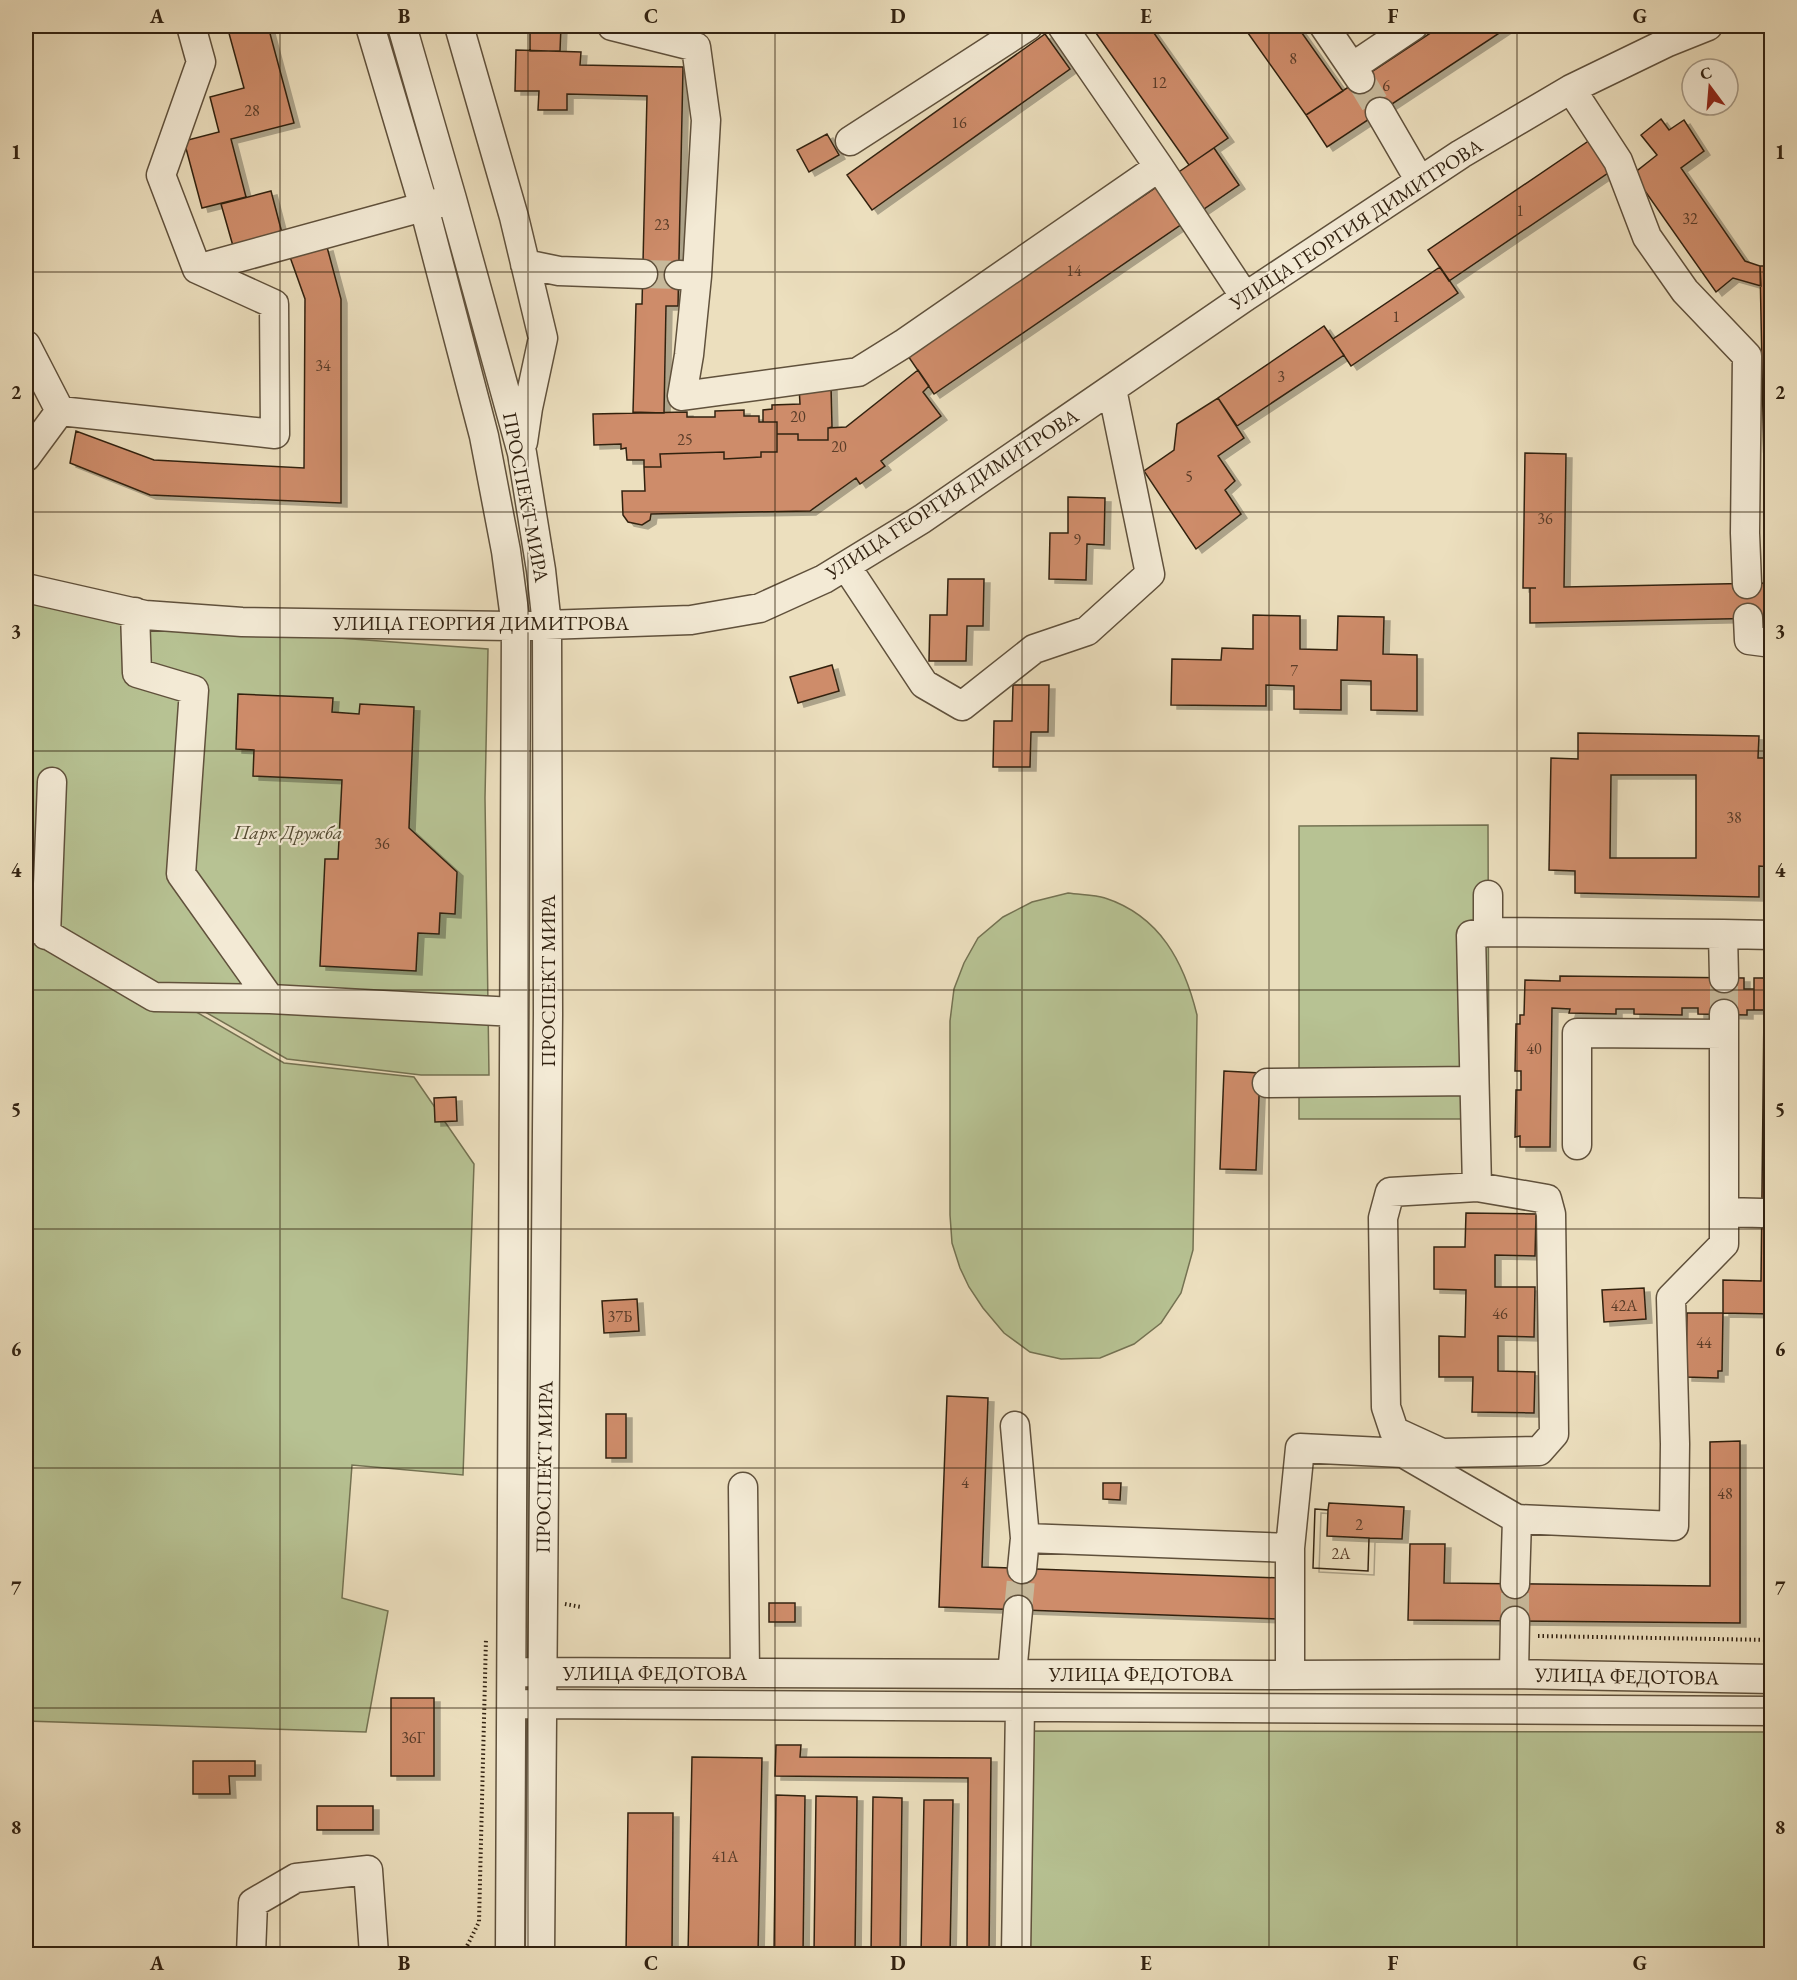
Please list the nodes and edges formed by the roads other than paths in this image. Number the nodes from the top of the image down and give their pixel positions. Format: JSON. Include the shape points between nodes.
{"nodes":[{"id":1,"x":191,"y":26,"type":"edge"},
{"id":2,"x":370,"y":26,"type":"edge"},
{"id":3,"x":402,"y":26,"type":"edge"},
{"id":4,"x":459,"y":26,"type":"edge"},
{"id":5,"x":612,"y":26,"type":"edge"},
{"id":6,"x":1028,"y":26,"type":"edge"},
{"id":7,"x":1062,"y":26,"type":"edge"},
{"id":8,"x":1324,"y":26,"type":"edge"},
{"id":9,"x":1413,"y":26,"type":"edge"},
{"id":10,"x":1708,"y":26,"type":"edge"},
{"id":11,"x":1570,"y":88,"type":"junction"},
{"id":12,"x":1380,"y":112,"type":"tunnel mouth"},
{"id":13,"x":850,"y":141,"type":"dead end"},
{"id":14,"x":1159,"y":167,"type":"junction"},
{"id":15,"x":1420,"y":181,"type":"junction"},
{"id":16,"x":452,"y":199,"type":"junction"},
{"id":17,"x":424,"y":207,"type":"junction"},
{"id":18,"x":525,"y":264,"type":"junction"},
{"id":19,"x":197,"y":269,"type":"junction"},
{"id":20,"x":643,"y":274,"type":"tunnel mouth"},
{"id":21,"x":1245,"y":297,"type":"junction"},
{"id":22,"x":26,"y":345,"type":"edge"},
{"id":23,"x":1112,"y":389,"type":"junction"},
{"id":24,"x":60,"y":411,"type":"junction"},
{"id":25,"x":522,"y":453,"type":"junction"},
{"id":26,"x":26,"y":458,"type":"edge"},
{"id":27,"x":846,"y":566,"type":"junction"},
{"id":28,"x":1747,"y":584,"type":"dead end"},
{"id":29,"x":26,"y":588,"type":"edge"},
{"id":30,"x":135,"y":612,"type":"junction"},
{"id":31,"x":1748,"y":618,"type":"dead end"},
{"id":32,"x":547,"y":625,"type":"junction"},
{"id":33,"x":516,"y":626,"type":"junction"},
{"id":34,"x":1772,"y":644,"type":"edge"},
{"id":35,"x":52,"y":782,"type":"dead end"},
{"id":36,"x":1488,"y":895,"type":"dead end"},
{"id":37,"x":36,"y":928,"type":"edge"},
{"id":38,"x":1488,"y":932,"type":"junction"},
{"id":39,"x":1724,"y":934,"type":"junction"},
{"id":40,"x":1772,"y":935,"type":"edge"},
{"id":41,"x":1724,"y":978,"type":"tunnel mouth"},
{"id":42,"x":270,"y":999,"type":"junction"},
{"id":43,"x":514,"y":1012,"type":"junction"},
{"id":44,"x":1474,"y":1081,"type":"junction"},
{"id":45,"x":1267,"y":1083,"type":"dead end"},
{"id":46,"x":1577,"y":1145,"type":"dead end"},
{"id":47,"x":1477,"y":1187,"type":"junction"},
{"id":48,"x":1724,"y":1212,"type":"junction"},
{"id":49,"x":1762,"y":1213,"type":"dead end"},
{"id":50,"x":1015,"y":1426,"type":"dead end"},
{"id":51,"x":743,"y":1487,"type":"dead end"},
{"id":52,"x":1517,"y":1519,"type":"junction"},
{"id":53,"x":1025,"y":1538,"type":"junction"},
{"id":54,"x":1290,"y":1548,"type":"junction"},
{"id":55,"x":1022,"y":1569,"type":"tunnel mouth"},
{"id":56,"x":1515,"y":1584,"type":"tunnel mouth"},
{"id":57,"x":1018,"y":1610,"type":"tunnel mouth"},
{"id":58,"x":1515,"y":1629,"type":"tunnel mouth"},
{"id":59,"x":511,"y":1672,"type":"junction"},
{"id":60,"x":542,"y":1672,"type":"junction"},
{"id":61,"x":745,"y":1673,"type":"junction"},
{"id":62,"x":1012,"y":1674,"type":"junction"},
{"id":63,"x":1514,"y":1674,"type":"junction"},
{"id":64,"x":1290,"y":1675,"type":"junction"},
{"id":65,"x":1772,"y":1679,"type":"edge"},
{"id":66,"x":511,"y":1704,"type":"junction"},
{"id":67,"x":542,"y":1704,"type":"junction"},
{"id":68,"x":1020,"y":1707,"type":"junction"},
{"id":69,"x":1772,"y":1712,"type":"edge"},
{"id":70,"x":251,"y":1954,"type":"edge"},
{"id":71,"x":374,"y":1954,"type":"edge"},
{"id":72,"x":510,"y":1954,"type":"edge"},
{"id":73,"x":540,"y":1954,"type":"edge"},
{"id":74,"x":1017,"y":1954,"type":"edge"}],
"edges":[{"from":1,"to":19,"type":"street","via":[[201,63],[161,175]]},
{"from":2,"to":17,"type":"street","name":"ПРОСПЕКТ МИРА"},
{"from":3,"to":16,"type":"street","name":"ПРОСПЕКТ МИРА"},
{"from":4,"to":18,"type":"street"},
{"from":5,"to":14,"type":"street","via":[[696,47],[706,120],[688,276],[689,355],[682,396],[858,372]]},
{"from":6,"to":13,"type":"street"},
{"from":7,"to":14,"type":"street"},
{"from":8,"to":9,"type":"street","via":[[1356,73]]},
{"from":10,"to":11,"type":"street","name":"УЛИЦА ГЕОРГИЯ ДИМИТРОВА"},
{"from":11,"to":15,"type":"street","name":"УЛИЦА ГЕОРГИЯ ДИМИТРОВА"},
{"from":11,"to":28,"type":"street","via":[[1618,161],[1647,237],[1685,291],[1748,356]]},
{"from":12,"to":15,"type":"street"},
{"from":14,"to":21,"type":"street"},
{"from":15,"to":21,"type":"street","name":"УЛИЦА ГЕОРГИЯ ДИМИТРОВА"},
{"from":16,"to":17,"type":"street"},
{"from":16,"to":25,"type":"street","name":"ПРОСПЕКТ МИРА"},
{"from":17,"to":19,"type":"street"},
{"from":17,"to":33,"type":"street","name":"ПРОСПЕКТ МИРА","via":[[484,436]]},
{"from":18,"to":20,"type":"street","via":[[559,271]]},
{"from":18,"to":25,"type":"street","via":[[543,338]]},
{"from":19,"to":24,"type":"street","via":[[274,303],[275,434]]},
{"from":21,"to":23,"type":"street","name":"УЛИЦА ГЕОРГИЯ ДИМИТРОВА"},
{"from":22,"to":24,"type":"street"},
{"from":23,"to":27,"type":"street","name":"УЛИЦА ГЕОРГИЯ ДИМИТРОВА"},
{"from":23,"to":27,"type":"street","via":[[1150,574],[1087,631],[1034,649],[962,706],[924,684]]},
{"from":24,"to":26,"type":"street"},
{"from":25,"to":32,"type":"street","name":"ПРОСПЕКТ МИРА"},
{"from":27,"to":32,"type":"street","name":"УЛИЦА ГЕОРГИЯ ДИМИТРОВА","via":[[760,608],[691,620]]},
{"from":29,"to":30,"type":"street","name":"УЛИЦА ГЕОРГИЯ ДИМИТРОВА"},
{"from":30,"to":33,"type":"street","name":"УЛИЦА ГЕОРГИЯ ДИМИТРОВА","via":[[242,622]]},
{"from":30,"to":42,"type":"street","via":[[136,673],[194,690],[181,874]]},
{"from":31,"to":34,"type":"street","via":[[1749,640]]},
{"from":32,"to":33,"type":"street","name":"УЛИЦА ГЕОРГИЯ ДИМИТРОВА"},
{"from":32,"to":60,"type":"street","name":"ПРОСПЕКТ МИРА"},
{"from":33,"to":43,"type":"street","name":"ПРОСПЕКТ МИРА"},
{"from":35,"to":37,"type":"street"},
{"from":36,"to":38,"type":"street"},
{"from":37,"to":42,"type":"street","via":[[154,997]]},
{"from":38,"to":39,"type":"street"},
{"from":38,"to":44,"type":"street","via":[[1471,935]]},
{"from":39,"to":40,"type":"street"},
{"from":39,"to":41,"type":"street"},
{"from":42,"to":43,"type":"street"},
{"from":43,"to":59,"type":"street","name":"ПРОСПЕКТ МИРА"},
{"from":44,"to":45,"type":"street"},
{"from":44,"to":47,"type":"street"},
{"from":46,"to":48,"type":"street","via":[[1577,1033],[1724,1024]]},
{"from":47,"to":47,"type":"street","via":[[1390,1192],[1383,1218],[1386,1407],[1394,1431],[1442,1453],[1539,1451],[1554,1434],[1551,1214],[1547,1199]]},
{"from":48,"to":49,"type":"street"},
{"from":48,"to":52,"type":"street","via":[[1724,1244],[1671,1298],[1674,1526]]},
{"from":50,"to":53,"type":"street"},
{"from":51,"to":61,"type":"street"},
{"from":52,"to":54,"type":"street","via":[[1402,1453],[1300,1448]]},
{"from":52,"to":56,"type":"street"},
{"from":53,"to":54,"type":"street"},
{"from":53,"to":55,"type":"street"},
{"from":54,"to":64,"type":"street"},
{"from":57,"to":62,"type":"street"},
{"from":58,"to":63,"type":"street"},
{"from":59,"to":60,"type":"street","name":"УЛИЦА ФЕДОТОВА"},
{"from":59,"to":66,"type":"street","name":"ПРОСПЕКТ МИРА"},
{"from":60,"to":61,"type":"street","name":"УЛИЦА ФЕДОТОВА"},
{"from":60,"to":67,"type":"street","name":"ПРОСПЕКТ МИРА"},
{"from":61,"to":62,"type":"street","name":"УЛИЦА ФЕДОТОВА"},
{"from":62,"to":64,"type":"street","name":"УЛИЦА ФЕДОТОВА"},
{"from":63,"to":64,"type":"street","name":"УЛИЦА ФЕДОТОВА"},
{"from":63,"to":65,"type":"street","name":"УЛИЦА ФЕДОТОВА"},
{"from":66,"to":67,"type":"street"},
{"from":66,"to":72,"type":"street","name":"ПРОСПЕКТ МИРА"},
{"from":67,"to":68,"type":"street"},
{"from":67,"to":73,"type":"street","name":"ПРОСПЕКТ МИРА"},
{"from":68,"to":69,"type":"street"},
{"from":68,"to":74,"type":"street"},
{"from":70,"to":71,"type":"street","via":[[253,1903],[296,1878],[368,1870]]}]}
